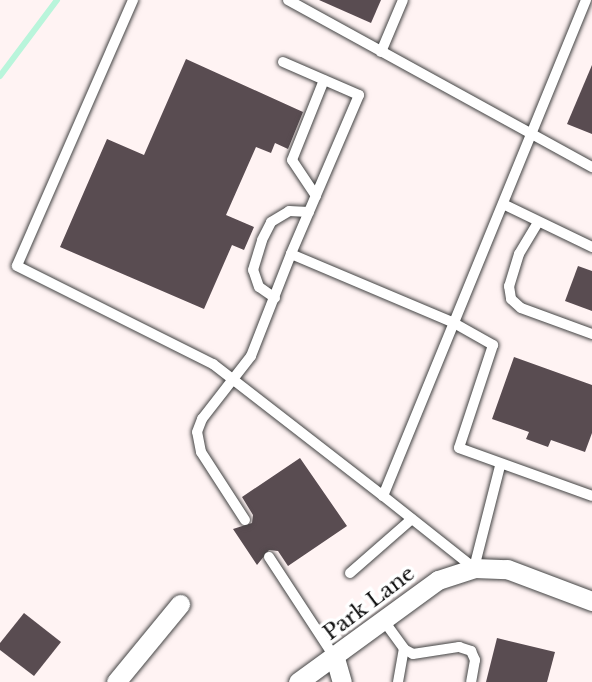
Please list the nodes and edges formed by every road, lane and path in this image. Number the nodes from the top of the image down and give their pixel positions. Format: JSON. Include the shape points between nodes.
{"nodes":[{"id":1,"x":134,"y":0,"type":"edge"},
{"id":2,"x":288,"y":0,"type":"edge"},
{"id":3,"x":403,"y":0,"type":"edge"},
{"id":4,"x":588,"y":4,"type":"edge"},
{"id":5,"x":381,"y":52,"type":"junction"},
{"id":6,"x":283,"y":62,"type":"dead end"},
{"id":7,"x":324,"y":80,"type":"junction"},
{"id":8,"x":532,"y":134,"type":"junction"},
{"id":9,"x":592,"y":167,"type":"edge"},
{"id":10,"x":316,"y":196,"type":"junction"},
{"id":11,"x":503,"y":204,"type":"junction"},
{"id":12,"x":309,"y":212,"type":"junction"},
{"id":13,"x":537,"y":224,"type":"junction"},
{"id":14,"x":592,"y":247,"type":"edge"},
{"id":15,"x":291,"y":254,"type":"junction"},
{"id":16,"x":275,"y":298,"type":"junction"},
{"id":17,"x":454,"y":323,"type":"junction"},
{"id":18,"x":592,"y":334,"type":"edge"},
{"id":19,"x":234,"y":382,"type":"junction"},
{"id":20,"x":500,"y":466,"type":"junction"},
{"id":21,"x":383,"y":496,"type":"junction"},
{"id":22,"x":592,"y":496,"type":"edge"},
{"id":23,"x":412,"y":519,"type":"junction"},
{"id":24,"x":245,"y":520,"type":"dead end"},
{"id":25,"x":269,"y":557,"type":"dead end"},
{"id":26,"x":474,"y":568,"type":"junction"},
{"id":27,"x":350,"y":573,"type":"dead end"},
{"id":28,"x":592,"y":601,"type":"edge"},
{"id":29,"x":180,"y":604,"type":"dead end"},
{"id":30,"x":384,"y":621,"type":"junction"},
{"id":31,"x":404,"y":649,"type":"junction"},
{"id":32,"x":335,"y":658,"type":"junction"},
{"id":33,"x":116,"y":682,"type":"edge"},
{"id":34,"x":298,"y":682,"type":"edge"},
{"id":35,"x":342,"y":682,"type":"edge"},
{"id":36,"x":398,"y":682,"type":"edge"},
{"id":37,"x":471,"y":682,"type":"edge"}],
"edges":[{"from":1,"to":19,"type":"lane","via":[[17,266],[213,364]]},
{"from":2,"to":5,"type":"lane"},
{"from":3,"to":5,"type":"lane"},
{"from":4,"to":8,"type":"lane"},
{"from":5,"to":8,"type":"lane"},
{"from":6,"to":7,"type":"lane"},
{"from":7,"to":10,"type":"lane","via":[[292,160]]},
{"from":7,"to":10,"type":"lane","via":[[359,95]]},
{"from":8,"to":9,"type":"lane"},
{"from":8,"to":11,"type":"lane"},
{"from":10,"to":12,"type":"lane"},
{"from":11,"to":13,"type":"lane"},
{"from":11,"to":17,"type":"lane"},
{"from":12,"to":15,"type":"lane"},
{"from":12,"to":16,"type":"lane","via":[[289,211],[271,222],[261,240],[253,270],[259,287]]},
{"from":13,"to":14,"type":"lane"},
{"from":13,"to":18,"type":"lane","via":[[519,254],[509,286],[511,299],[520,308]]},
{"from":15,"to":16,"type":"lane"},
{"from":15,"to":17,"type":"lane"},
{"from":16,"to":19,"type":"lane"},
{"from":17,"to":20,"type":"lane","via":[[493,345],[459,448]]},
{"from":17,"to":21,"type":"lane"},
{"from":19,"to":21,"type":"lane"},
{"from":19,"to":24,"type":"lane","via":[[202,419],[197,432],[201,452]]},
{"from":20,"to":22,"type":"lane"},
{"from":20,"to":26,"type":"lane"},
{"from":21,"to":23,"type":"lane"},
{"from":23,"to":26,"type":"lane"},
{"from":23,"to":27,"type":"lane"},
{"from":25,"to":32,"type":"lane"},
{"from":26,"to":28,"type":"street","name":"Park Lane","via":[[507,569]]},
{"from":26,"to":30,"type":"street","name":"Park Lane","via":[[438,580]]},
{"from":29,"to":33,"type":"street"},
{"from":30,"to":31,"type":"lane"},
{"from":30,"to":32,"type":"street","name":"Park Lane"},
{"from":31,"to":36,"type":"lane"},
{"from":31,"to":37,"type":"lane","via":[[428,654],[466,647],[475,660]]},
{"from":32,"to":34,"type":"street","name":"Park Lane"},
{"from":32,"to":35,"type":"street"}]}
